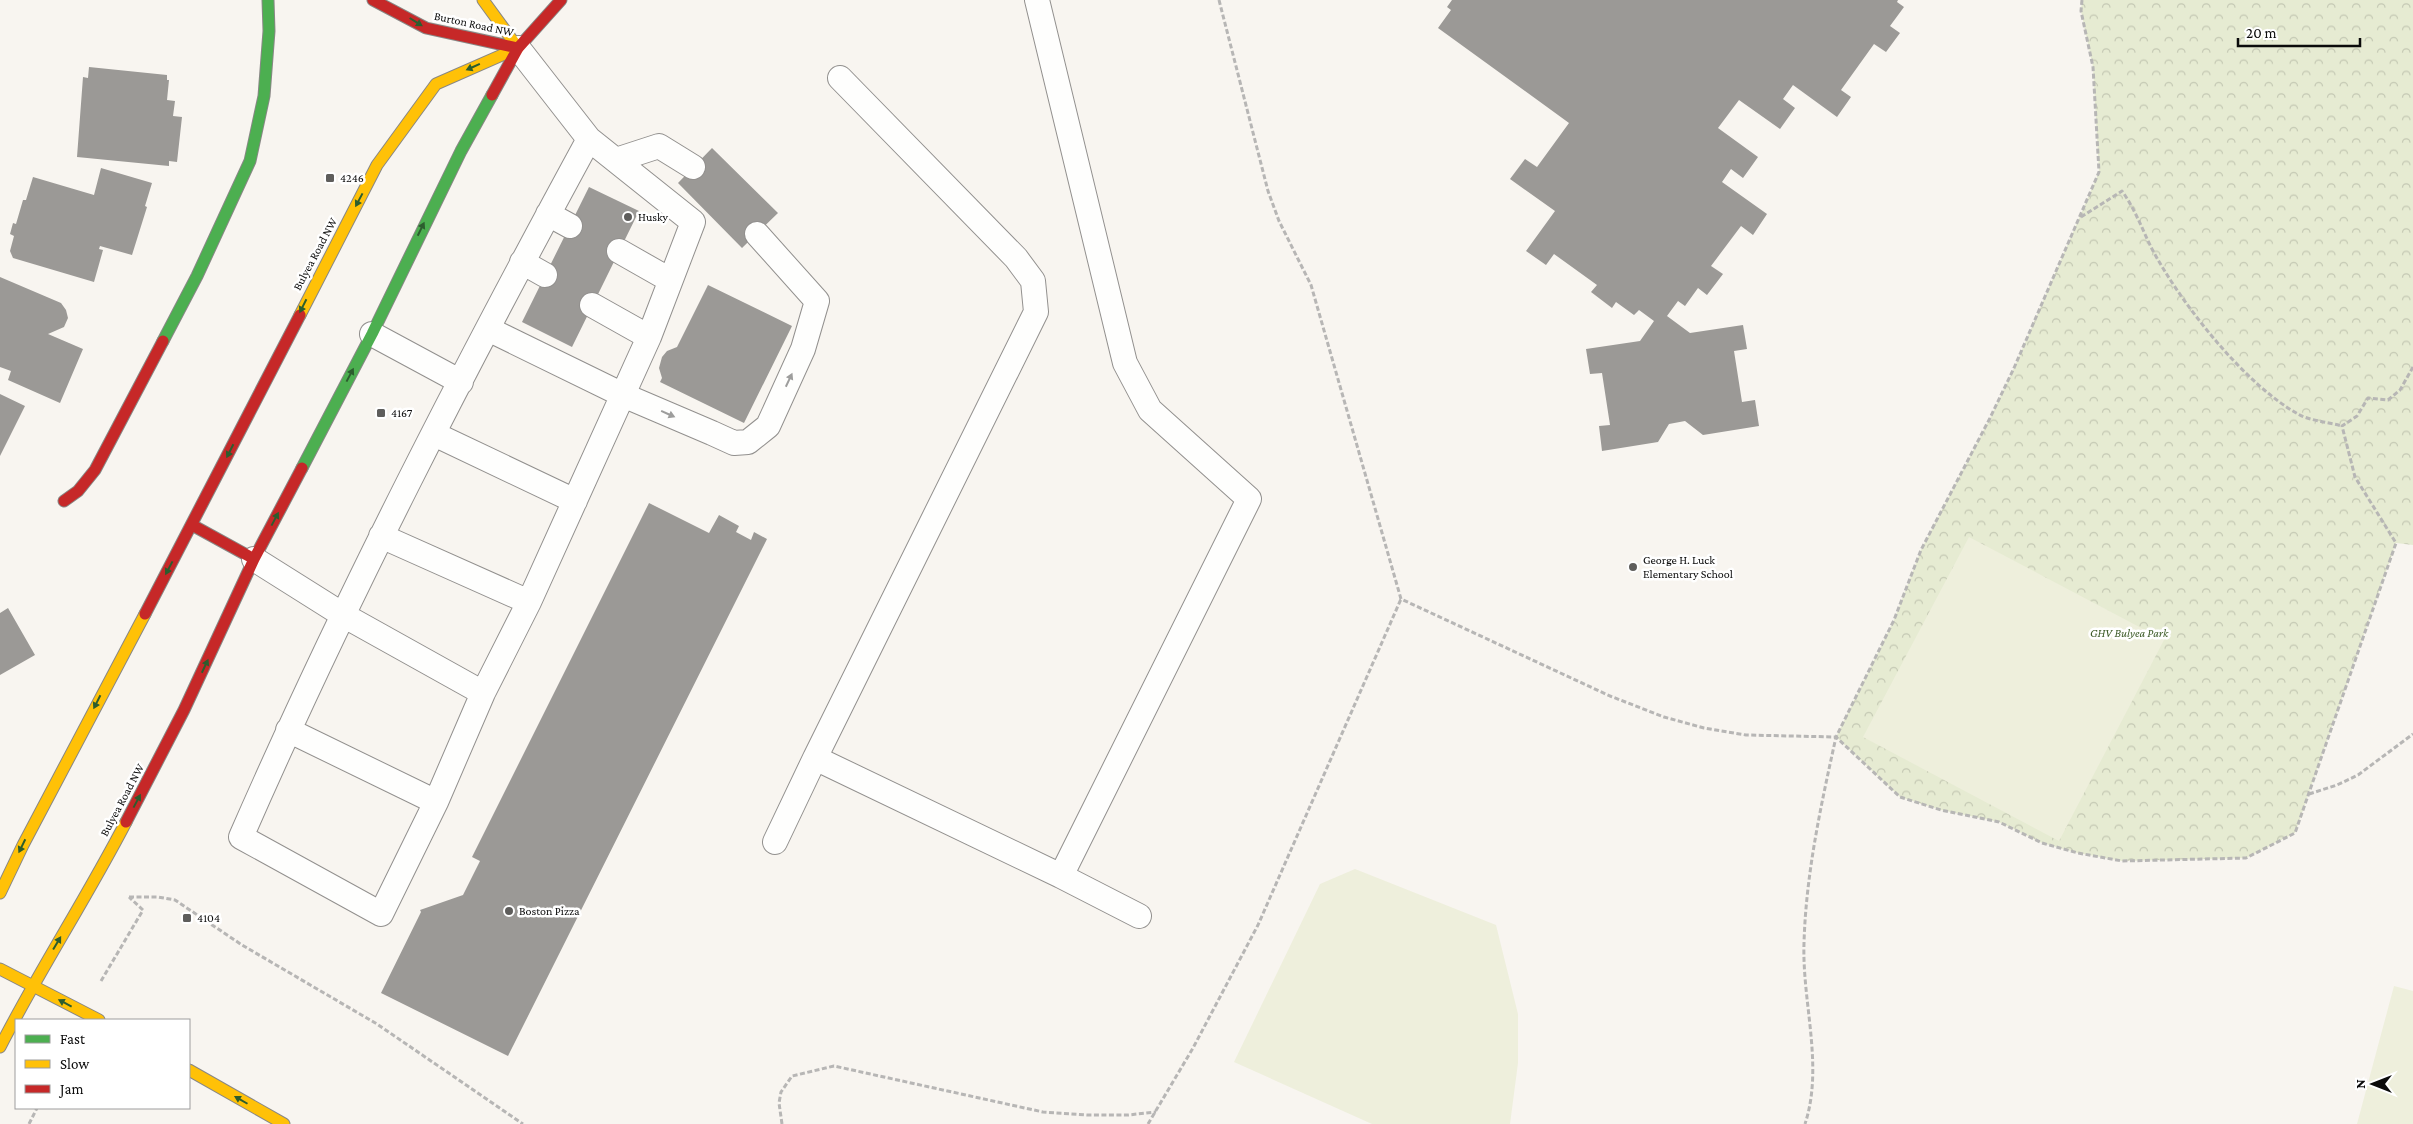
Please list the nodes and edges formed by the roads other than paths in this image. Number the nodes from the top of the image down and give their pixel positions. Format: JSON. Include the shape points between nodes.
{"nodes":[{"id":1,"x":268,"y":0,"type":"edge"},
{"id":2,"x":373,"y":0,"type":"edge"},
{"id":3,"x":483,"y":0,"type":"edge"},
{"id":4,"x":561,"y":0,"type":"edge"},
{"id":5,"x":1037,"y":0,"type":"edge"},
{"id":6,"x":518,"y":48,"type":"junction"},
{"id":7,"x":840,"y":78,"type":"dead end"},
{"id":8,"x":589,"y":139,"type":"junction"},
{"id":9,"x":616,"y":160,"type":"junction"},
{"id":10,"x":693,"y":167,"type":"dead end"},
{"id":11,"x":548,"y":214,"type":"junction"},
{"id":12,"x":570,"y":226,"type":"dead end"},
{"id":13,"x":757,"y":234,"type":"dead end"},
{"id":14,"x":619,"y":251,"type":"dead end"},
{"id":15,"x":522,"y":262,"type":"junction"},
{"id":16,"x":545,"y":275,"type":"dead end"},
{"id":17,"x":670,"y":280,"type":"junction"},
{"id":18,"x":592,"y":306,"type":"dead end"},
{"id":19,"x":488,"y":329,"type":"junction"},
{"id":20,"x":372,"y":334,"type":"junction"},
{"id":21,"x":649,"y":337,"type":"junction"},
{"id":22,"x":461,"y":382,"type":"junction"},
{"id":23,"x":623,"y":395,"type":"junction"},
{"id":24,"x":434,"y":434,"type":"junction"},
{"id":25,"x":64,"y":501,"type":"dead end"},
{"id":26,"x":575,"y":501,"type":"junction"},
{"id":27,"x":192,"y":525,"type":"junction"},
{"id":28,"x":382,"y":536,"type":"junction"},
{"id":29,"x":254,"y":559,"type":"junction"},
{"id":30,"x":529,"y":602,"type":"junction"},
{"id":31,"x":343,"y":615,"type":"junction"},
{"id":32,"x":483,"y":693,"type":"junction"},
{"id":33,"x":288,"y":730,"type":"junction"},
{"id":34,"x":816,"y":758,"type":"junction"},
{"id":35,"x":436,"y":802,"type":"junction"},
{"id":36,"x":775,"y":842,"type":"dead end"},
{"id":37,"x":1061,"y":876,"type":"junction"},
{"id":38,"x":0,"y":892,"type":"edge"},
{"id":39,"x":1139,"y":916,"type":"dead end"},
{"id":40,"x":0,"y":969,"type":"edge"},
{"id":41,"x":32,"y":985,"type":"junction"},
{"id":42,"x":96,"y":1019,"type":"edge"},
{"id":43,"x":0,"y":1047,"type":"edge"},
{"id":44,"x":190,"y":1071,"type":"edge"},
{"id":45,"x":284,"y":1124,"type":"edge"}],
"edges":[{"from":1,"to":25,"type":"street","via":[[264,96],[250,160],[197,276],[95,470],[78,491]]},
{"from":2,"to":6,"type":"street","name":"Burton Road NW","one_way":true,"via":[[426,28]]},
{"from":3,"to":6,"type":"street","name":"Burton Road NW"},
{"from":4,"to":6,"type":"street","name":"Bulyea Road NW"},
{"from":5,"to":37,"type":"lane","via":[[1125,363],[1150,410],[1249,499]]},
{"from":6,"to":8,"type":"lane"},
{"from":20,"to":6,"type":"street","name":"Bulyea Road NW","one_way":true,"via":[[461,151]]},
{"from":6,"to":27,"type":"street","name":"Bulyea Road NW","one_way":true,"via":[[436,84],[377,166]]},
{"from":7,"to":34,"type":"lane","via":[[1016,258],[1033,282],[1036,312]]},
{"from":8,"to":9,"type":"lane"},
{"from":8,"to":11,"type":"lane"},
{"from":9,"to":10,"type":"lane","via":[[658,146]]},
{"from":9,"to":17,"type":"lane","via":[[693,222]]},
{"from":11,"to":12,"type":"lane"},
{"from":11,"to":15,"type":"lane"},
{"from":23,"to":13,"type":"lane","one_way":true,"via":[[734,443],[748,442],[768,426],[803,350],[817,301]]},
{"from":14,"to":17,"type":"lane"},
{"from":15,"to":16,"type":"lane"},
{"from":15,"to":19,"type":"lane"},
{"from":17,"to":21,"type":"lane"},
{"from":18,"to":21,"type":"lane"},
{"from":19,"to":22,"type":"lane"},
{"from":19,"to":23,"type":"lane"},
{"from":20,"to":22,"type":"lane"},
{"from":29,"to":20,"type":"street","name":"Bulyea Road NW","one_way":true},
{"from":21,"to":23,"type":"lane"},
{"from":22,"to":24,"type":"lane"},
{"from":23,"to":26,"type":"lane"},
{"from":24,"to":26,"type":"lane"},
{"from":24,"to":28,"type":"lane"},
{"from":26,"to":30,"type":"lane"},
{"from":27,"to":29,"type":"street"},
{"from":27,"to":38,"type":"street","name":"Bulyea Road NW","one_way":true},
{"from":28,"to":30,"type":"lane"},
{"from":28,"to":31,"type":"lane"},
{"from":29,"to":31,"type":"lane"},
{"from":41,"to":29,"type":"street","name":"Bulyea Road NW","one_way":true,"via":[[96,880],[184,710]]},
{"from":30,"to":32,"type":"lane"},
{"from":31,"to":32,"type":"lane"},
{"from":31,"to":33,"type":"lane"},
{"from":32,"to":35,"type":"lane"},
{"from":33,"to":35,"type":"lane"},
{"from":33,"to":35,"type":"lane","via":[[241,837],[382,914]]},
{"from":34,"to":36,"type":"lane"},
{"from":34,"to":37,"type":"lane"},
{"from":37,"to":39,"type":"lane"},
{"from":40,"to":41,"type":"street"},
{"from":42,"to":41,"type":"street","one_way":true},
{"from":41,"to":43,"type":"street","name":"Bulyea Road NW"},
{"from":45,"to":44,"type":"street","one_way":true}]}
